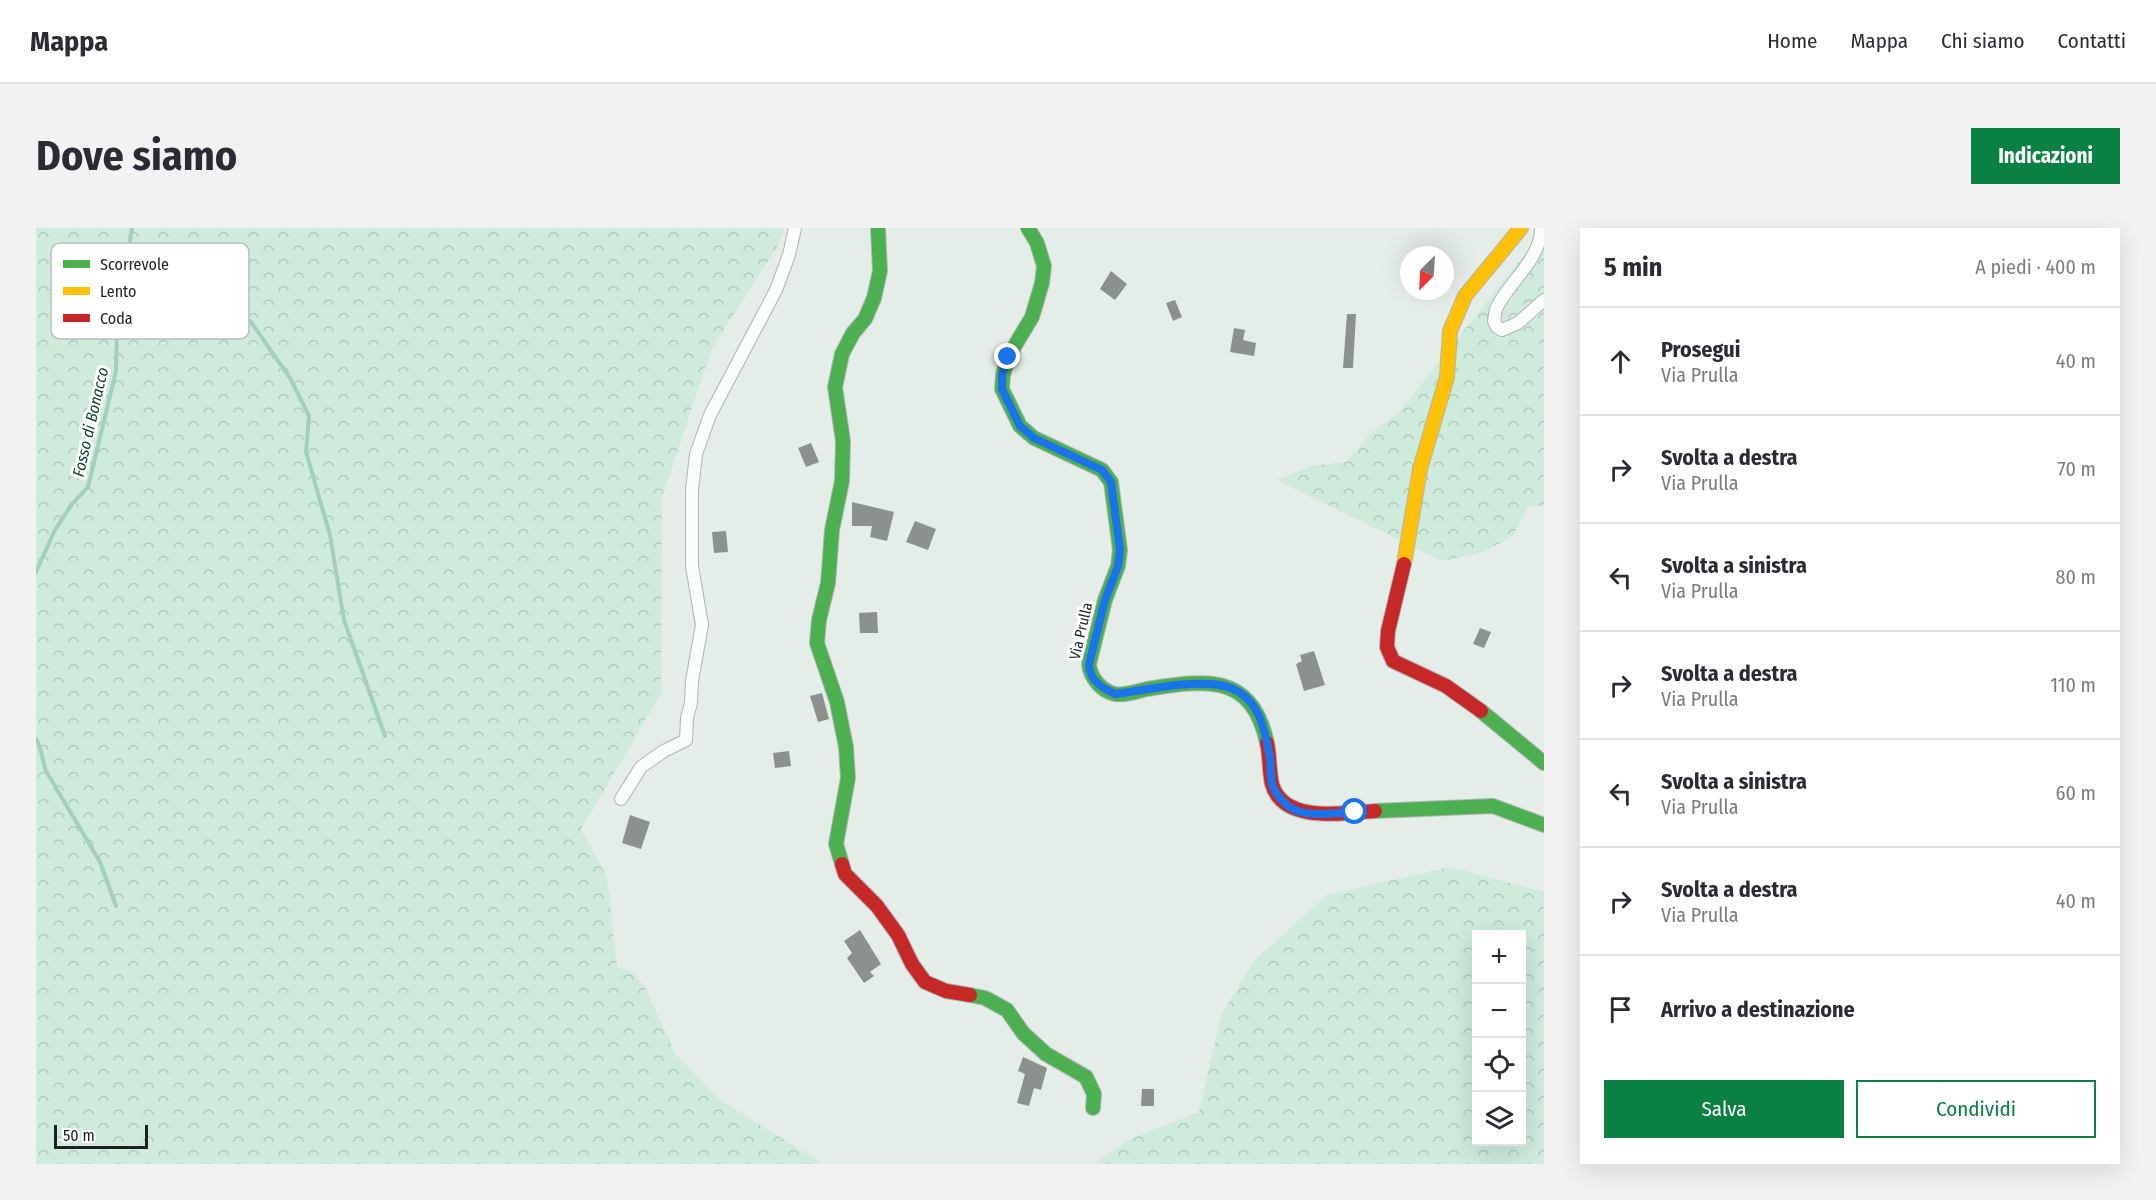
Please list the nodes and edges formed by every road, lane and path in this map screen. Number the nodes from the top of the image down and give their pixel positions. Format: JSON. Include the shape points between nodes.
{"nodes":[{"id":1,"x":795,"y":228,"type":"edge"},
{"id":2,"x":878,"y":228,"type":"edge"},
{"id":3,"x":1028,"y":228,"type":"edge"},
{"id":4,"x":1521,"y":228,"type":"edge"},
{"id":5,"x":1541,"y":228,"type":"edge"},
{"id":6,"x":1544,"y":300,"type":"edge"},
{"id":7,"x":1544,"y":763,"type":"edge"},
{"id":8,"x":621,"y":799,"type":"dead end"},
{"id":9,"x":1544,"y":825,"type":"edge"},
{"id":10,"x":1093,"y":1108,"type":"dead end"}],
"edges":[{"from":1,"to":8,"type":"street","via":[[776,290],[710,415],[696,454],[692,566],[702,625],[686,740],[641,767]]},
{"from":2,"to":10,"type":"street","via":[[880,271],[874,298],[842,354],[835,387],[843,441],[842,480],[817,643],[837,702],[846,747],[848,778],[836,844],[845,874],[898,935],[926,982],[946,991],[985,998],[1007,1010],[1023,1033],[1046,1054],[1086,1077],[1094,1094]]},
{"from":3,"to":9,"type":"street","name":"Via Prulla","via":[[1044,266],[1042,283],[1032,317],[1008,357],[1002,389],[1020,426],[1034,438],[1102,470],[1111,482],[1120,550],[1089,664],[1093,678],[1115,694],[1193,683],[1222,685],[1240,692],[1252,700],[1261,720],[1273,786],[1285,803],[1296,810],[1317,814],[1493,806]]},
{"from":4,"to":7,"type":"street","via":[[1465,296],[1450,331],[1447,377],[1420,469],[1388,647],[1393,661],[1446,686]]},
{"from":5,"to":6,"type":"street","via":[[1533,253],[1497,307],[1494,321],[1502,330],[1512,328]]}]}
